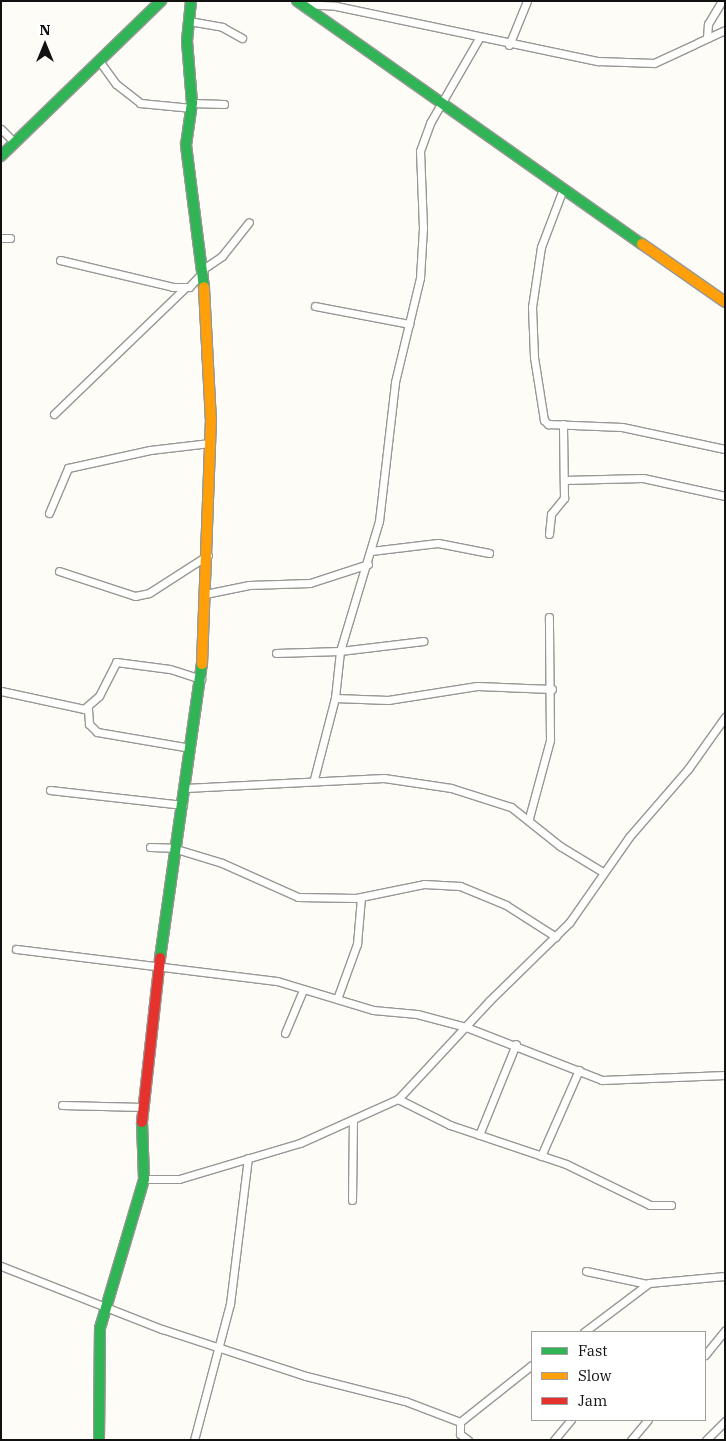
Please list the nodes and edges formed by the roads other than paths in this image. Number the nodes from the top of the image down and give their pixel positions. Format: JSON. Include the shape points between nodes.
{"nodes":[{"id":1,"x":161,"y":1,"type":"edge"},
{"id":2,"x":190,"y":1,"type":"edge"},
{"id":3,"x":527,"y":1,"type":"edge"},
{"id":4,"x":722,"y":1,"type":"edge"},
{"id":5,"x":299,"y":3,"type":"edge"},
{"id":6,"x":189,"y":21,"type":"junction"},
{"id":7,"x":725,"y":30,"type":"edge"},
{"id":8,"x":242,"y":38,"type":"dead end"},
{"id":9,"x":479,"y":38,"type":"junction"},
{"id":10,"x":707,"y":38,"type":"junction"},
{"id":11,"x":509,"y":45,"type":"junction"},
{"id":12,"x":100,"y":62,"type":"junction"},
{"id":13,"x":224,"y":104,"type":"dead end"},
{"id":14,"x":440,"y":105,"type":"junction"},
{"id":15,"x":192,"y":106,"type":"junction"},
{"id":16,"x":1,"y":129,"type":"edge"},
{"id":17,"x":15,"y":143,"type":"junction"},
{"id":18,"x":1,"y":156,"type":"edge"},
{"id":19,"x":562,"y":189,"type":"junction"},
{"id":20,"x":249,"y":222,"type":"dead end"},
{"id":21,"x":1,"y":238,"type":"edge"},
{"id":22,"x":10,"y":238,"type":"dead end"},
{"id":23,"x":60,"y":260,"type":"dead end"},
{"id":24,"x":203,"y":271,"type":"junction"},
{"id":25,"x":185,"y":288,"type":"junction"},
{"id":26,"x":725,"y":302,"type":"edge"},
{"id":27,"x":315,"y":306,"type":"dead end"},
{"id":28,"x":409,"y":324,"type":"junction"},
{"id":29,"x":54,"y":414,"type":"dead end"},
{"id":30,"x":563,"y":424,"type":"junction"},
{"id":31,"x":210,"y":443,"type":"junction"},
{"id":32,"x":725,"y":449,"type":"edge"},
{"id":33,"x":564,"y":480,"type":"junction"},
{"id":34,"x":725,"y":496,"type":"edge"},
{"id":35,"x":49,"y":513,"type":"dead end"},
{"id":36,"x":549,"y":534,"type":"dead end"},
{"id":37,"x":371,"y":551,"type":"junction"},
{"id":38,"x":489,"y":553,"type":"dead end"},
{"id":39,"x":208,"y":555,"type":"junction"},
{"id":40,"x":368,"y":564,"type":"junction"},
{"id":41,"x":59,"y":571,"type":"dead end"},
{"id":42,"x":205,"y":594,"type":"junction"},
{"id":43,"x":549,"y":617,"type":"dead end"},
{"id":44,"x":423,"y":641,"type":"dead end"},
{"id":45,"x":340,"y":651,"type":"junction"},
{"id":46,"x":276,"y":653,"type":"dead end"},
{"id":47,"x":201,"y":679,"type":"junction"},
{"id":48,"x":552,"y":688,"type":"junction"},
{"id":49,"x":1,"y":691,"type":"edge"},
{"id":50,"x":335,"y":698,"type":"junction"},
{"id":51,"x":88,"y":709,"type":"junction"},
{"id":52,"x":725,"y":717,"type":"edge"},
{"id":53,"x":191,"y":748,"type":"junction"},
{"id":54,"x":314,"y":779,"type":"junction"},
{"id":55,"x":185,"y":788,"type":"junction"},
{"id":56,"x":50,"y":790,"type":"dead end"},
{"id":57,"x":183,"y":805,"type":"junction"},
{"id":58,"x":529,"y":818,"type":"junction"},
{"id":59,"x":150,"y":847,"type":"dead end"},
{"id":60,"x":174,"y":848,"type":"junction"},
{"id":61,"x":603,"y":872,"type":"junction"},
{"id":62,"x":361,"y":897,"type":"junction"},
{"id":63,"x":556,"y":937,"type":"junction"},
{"id":64,"x":16,"y":949,"type":"dead end"},
{"id":65,"x":160,"y":966,"type":"junction"},
{"id":66,"x":303,"y":990,"type":"junction"},
{"id":67,"x":337,"y":999,"type":"junction"},
{"id":68,"x":466,"y":1027,"type":"junction"},
{"id":69,"x":285,"y":1033,"type":"dead end"},
{"id":70,"x":516,"y":1044,"type":"junction"},
{"id":71,"x":579,"y":1070,"type":"junction"},
{"id":72,"x":725,"y":1075,"type":"edge"},
{"id":73,"x":398,"y":1099,"type":"junction"},
{"id":74,"x":62,"y":1105,"type":"dead end"},
{"id":75,"x":142,"y":1107,"type":"junction"},
{"id":76,"x":353,"y":1121,"type":"junction"},
{"id":77,"x":479,"y":1135,"type":"junction"},
{"id":78,"x":540,"y":1156,"type":"junction"},
{"id":79,"x":248,"y":1158,"type":"junction"},
{"id":80,"x":144,"y":1179,"type":"junction"},
{"id":81,"x":352,"y":1200,"type":"dead end"},
{"id":82,"x":671,"y":1205,"type":"dead end"},
{"id":83,"x":1,"y":1266,"type":"edge"},
{"id":84,"x":586,"y":1271,"type":"dead end"},
{"id":85,"x":725,"y":1276,"type":"edge"},
{"id":86,"x":647,"y":1284,"type":"junction"},
{"id":87,"x":106,"y":1310,"type":"junction"},
{"id":88,"x":725,"y":1330,"type":"edge"},
{"id":89,"x":585,"y":1331,"type":"edge"},
{"id":90,"x":219,"y":1347,"type":"junction"},
{"id":91,"x":706,"y":1354,"type":"edge"},
{"id":92,"x":531,"y":1366,"type":"edge"},
{"id":93,"x":569,"y":1421,"type":"edge"},
{"id":94,"x":647,"y":1421,"type":"edge"},
{"id":95,"x":725,"y":1421,"type":"edge"},
{"id":96,"x":460,"y":1422,"type":"junction"},
{"id":97,"x":99,"y":1440,"type":"edge"},
{"id":98,"x":194,"y":1440,"type":"edge"},
{"id":99,"x":468,"y":1440,"type":"edge"},
{"id":100,"x":554,"y":1440,"type":"edge"},
{"id":101,"x":631,"y":1440,"type":"edge"},
{"id":102,"x":706,"y":1440,"type":"edge"}],
"edges":[{"from":1,"to":12,"type":"street"},
{"from":2,"to":6,"type":"street"},
{"from":3,"to":11,"type":"street"},
{"from":4,"to":10,"type":"street","via":[[708,24]]},
{"from":5,"to":9,"type":"street","via":[[336,6]]},
{"from":5,"to":14,"type":"street"},
{"from":6,"to":8,"type":"street","via":[[222,27]]},
{"from":6,"to":15,"type":"street"},
{"from":7,"to":10,"type":"street"},
{"from":9,"to":11,"type":"street"},
{"from":9,"to":14,"type":"street"},
{"from":10,"to":11,"type":"street","via":[[654,63],[598,62]]},
{"from":12,"to":15,"type":"street","via":[[116,84],[140,102]]},
{"from":12,"to":17,"type":"street"},
{"from":13,"to":15,"type":"street"},
{"from":14,"to":19,"type":"street"},
{"from":14,"to":28,"type":"street","via":[[423,138],[419,158],[423,249]]},
{"from":15,"to":24,"type":"street","via":[[186,145]]},
{"from":16,"to":17,"type":"street"},
{"from":17,"to":18,"type":"street"},
{"from":19,"to":26,"type":"street"},
{"from":19,"to":30,"type":"street","via":[[541,248],[532,307],[534,357],[544,420]]},
{"from":20,"to":24,"type":"street","via":[[222,256]]},
{"from":21,"to":22,"type":"street"},
{"from":23,"to":25,"type":"street"},
{"from":24,"to":25,"type":"street"},
{"from":24,"to":31,"type":"street"},
{"from":25,"to":29,"type":"street"},
{"from":27,"to":28,"type":"street"},
{"from":28,"to":37,"type":"street","via":[[395,382],[384,496]]},
{"from":30,"to":32,"type":"street","via":[[622,427]]},
{"from":30,"to":33,"type":"street"},
{"from":31,"to":35,"type":"street","via":[[150,450],[68,468]]},
{"from":31,"to":39,"type":"street"},
{"from":33,"to":34,"type":"street","via":[[643,478]]},
{"from":33,"to":36,"type":"street","via":[[564,498],[551,514]]},
{"from":37,"to":38,"type":"street","via":[[438,543]]},
{"from":37,"to":40,"type":"street"},
{"from":39,"to":41,"type":"street","via":[[149,593],[135,596]]},
{"from":39,"to":42,"type":"street"},
{"from":40,"to":42,"type":"street","via":[[310,583],[261,584]]},
{"from":40,"to":45,"type":"street"},
{"from":42,"to":47,"type":"street"},
{"from":43,"to":48,"type":"street"},
{"from":44,"to":45,"type":"street"},
{"from":45,"to":46,"type":"street"},
{"from":45,"to":50,"type":"street"},
{"from":47,"to":51,"type":"street","via":[[170,669],[116,662]]},
{"from":47,"to":53,"type":"street"},
{"from":48,"to":50,"type":"street","via":[[477,686],[388,700]]},
{"from":48,"to":58,"type":"street","via":[[547,759]]},
{"from":49,"to":51,"type":"street"},
{"from":50,"to":54,"type":"street"},
{"from":51,"to":53,"type":"street","via":[[89,724],[97,732]]},
{"from":52,"to":61,"type":"street"},
{"from":53,"to":55,"type":"street"},
{"from":54,"to":55,"type":"street"},
{"from":54,"to":58,"type":"street","via":[[384,778],[451,788],[497,801]]},
{"from":55,"to":57,"type":"street"},
{"from":56,"to":57,"type":"street"},
{"from":57,"to":60,"type":"street"},
{"from":58,"to":61,"type":"street","via":[[560,846]]},
{"from":59,"to":60,"type":"street"},
{"from":60,"to":62,"type":"street","via":[[222,862],[298,897]]},
{"from":60,"to":65,"type":"street"},
{"from":61,"to":63,"type":"street"},
{"from":62,"to":63,"type":"street","via":[[424,884],[460,886],[506,905]]},
{"from":62,"to":67,"type":"street","via":[[357,944]]},
{"from":63,"to":68,"type":"street"},
{"from":64,"to":65,"type":"street"},
{"from":65,"to":66,"type":"street","via":[[254,976]]},
{"from":65,"to":75,"type":"street"},
{"from":66,"to":67,"type":"street"},
{"from":66,"to":69,"type":"street"},
{"from":67,"to":68,"type":"street"},
{"from":68,"to":70,"type":"street"},
{"from":68,"to":73,"type":"street"},
{"from":70,"to":71,"type":"street"},
{"from":70,"to":77,"type":"street"},
{"from":71,"to":72,"type":"street","via":[[617,1082]]},
{"from":71,"to":78,"type":"street"},
{"from":73,"to":76,"type":"street"},
{"from":73,"to":77,"type":"street"},
{"from":74,"to":75,"type":"street"},
{"from":75,"to":80,"type":"street"},
{"from":76,"to":79,"type":"street","via":[[300,1143]]},
{"from":76,"to":81,"type":"street"},
{"from":77,"to":78,"type":"street"},
{"from":78,"to":82,"type":"street","via":[[611,1184],[650,1205]]},
{"from":79,"to":80,"type":"street","via":[[179,1179]]},
{"from":79,"to":90,"type":"street","via":[[245,1209]]},
{"from":80,"to":87,"type":"street"},
{"from":83,"to":87,"type":"street"},
{"from":84,"to":86,"type":"street"},
{"from":85,"to":86,"type":"street","via":[[674,1277]]},
{"from":86,"to":89,"type":"street"},
{"from":87,"to":90,"type":"street"},
{"from":87,"to":97,"type":"street","via":[[100,1328]]},
{"from":88,"to":91,"type":"street"},
{"from":90,"to":96,"type":"street","via":[[405,1401]]},
{"from":90,"to":98,"type":"street"},
{"from":92,"to":96,"type":"street"},
{"from":93,"to":100,"type":"street"},
{"from":94,"to":101,"type":"street"},
{"from":95,"to":102,"type":"street"},
{"from":96,"to":99,"type":"street","via":[[460,1434]]}]}
